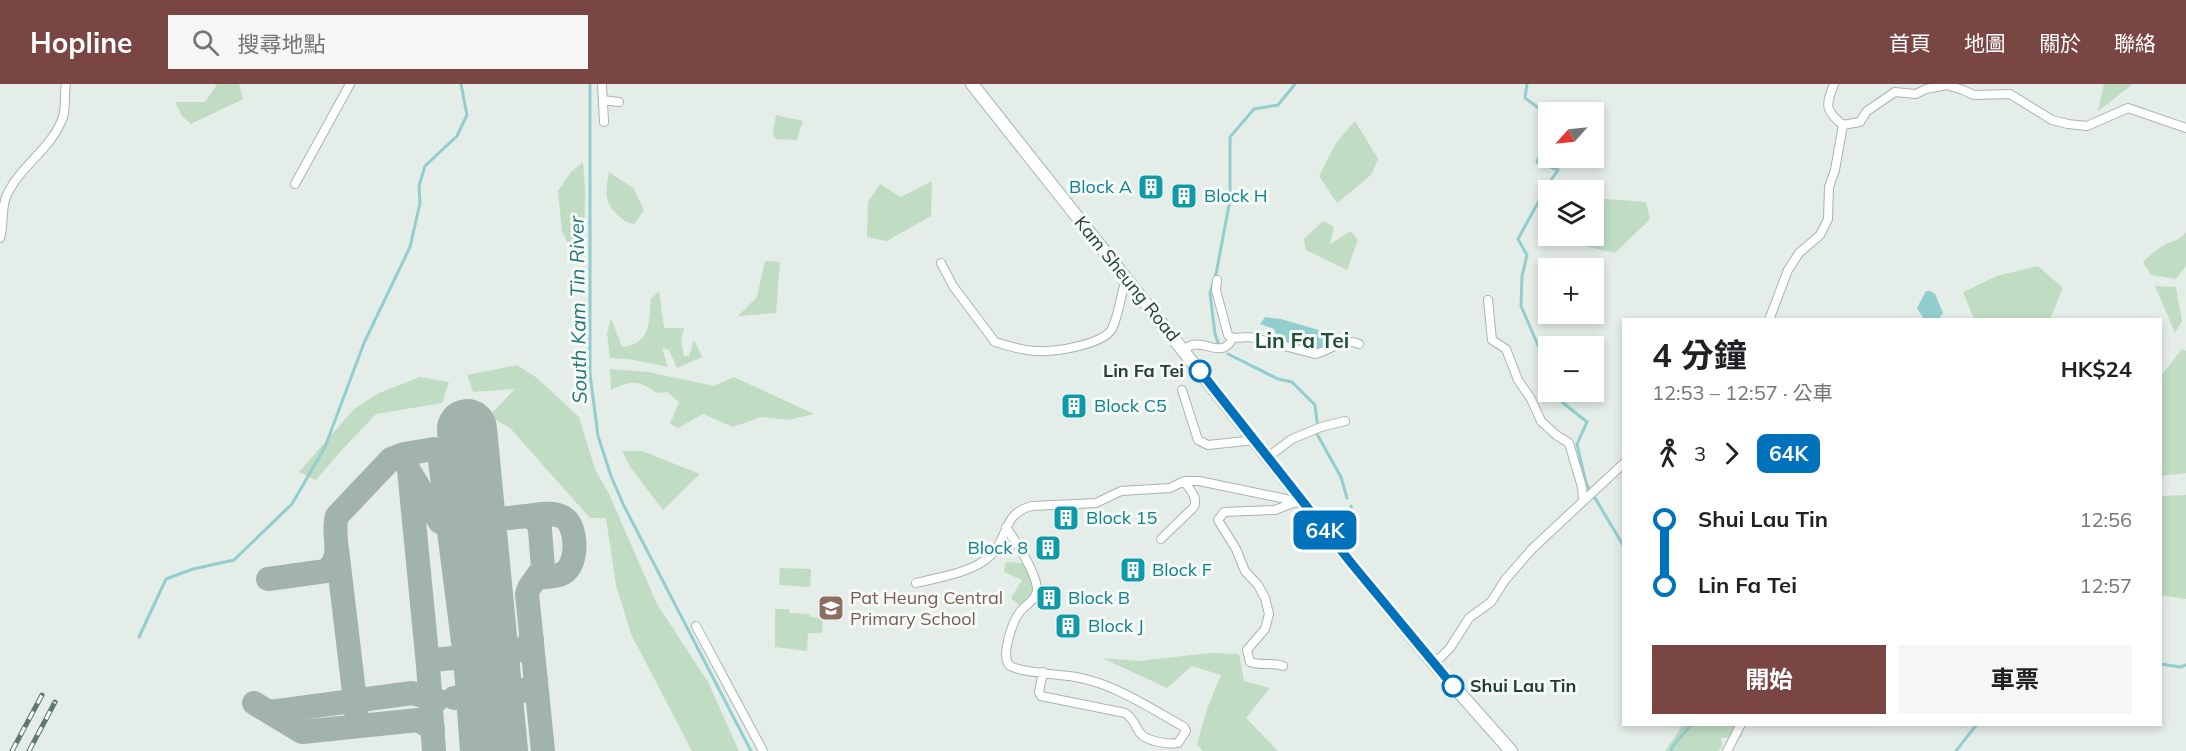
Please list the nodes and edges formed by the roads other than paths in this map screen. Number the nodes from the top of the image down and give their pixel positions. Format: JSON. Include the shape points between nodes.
{"nodes":[{"id":1,"x":66,"y":84,"type":"edge"},
{"id":2,"x":350,"y":84,"type":"edge"},
{"id":3,"x":602,"y":84,"type":"edge"},
{"id":4,"x":972,"y":84,"type":"edge"},
{"id":5,"x":1834,"y":84,"type":"edge"},
{"id":6,"x":603,"y":100,"type":"junction"},
{"id":7,"x":619,"y":102,"type":"dead end"},
{"id":8,"x":604,"y":122,"type":"dead end"},
{"id":9,"x":1843,"y":125,"type":"junction"},
{"id":10,"x":2186,"y":128,"type":"edge"},
{"id":11,"x":295,"y":184,"type":"dead end"},
{"id":12,"x":0,"y":238,"type":"edge"},
{"id":13,"x":941,"y":263,"type":"dead end"},
{"id":14,"x":1126,"y":279,"type":"junction"},
{"id":15,"x":1217,"y":280,"type":"dead end"},
{"id":16,"x":1488,"y":300,"type":"dead end"},
{"id":17,"x":1769,"y":318,"type":"edge"},
{"id":18,"x":1233,"y":338,"type":"junction"},
{"id":19,"x":1359,"y":344,"type":"dead end"},
{"id":20,"x":1183,"y":350,"type":"junction"},
{"id":21,"x":1182,"y":390,"type":"dead end"},
{"id":22,"x":1345,"y":421,"type":"dead end"},
{"id":23,"x":1255,"y":440,"type":"junction"},
{"id":24,"x":1268,"y":457,"type":"junction"},
{"id":25,"x":1622,"y":465,"type":"edge"},
{"id":26,"x":1184,"y":481,"type":"junction"},
{"id":27,"x":1588,"y":495,"type":"junction"},
{"id":28,"x":1298,"y":502,"type":"junction"},
{"id":29,"x":1006,"y":526,"type":"junction"},
{"id":30,"x":1161,"y":539,"type":"dead end"},
{"id":31,"x":916,"y":583,"type":"dead end"},
{"id":32,"x":696,"y":626,"type":"dead end"},
{"id":33,"x":1434,"y":664,"type":"junction"},
{"id":34,"x":1283,"y":666,"type":"dead end"},
{"id":35,"x":1043,"y":672,"type":"junction"},
{"id":36,"x":1740,"y":726,"type":"edge"},
{"id":37,"x":763,"y":751,"type":"edge"},
{"id":38,"x":1511,"y":751,"type":"edge"},
{"id":39,"x":1727,"y":751,"type":"edge"}],
"edges":[{"from":1,"to":12,"type":"street","via":[[64,116],[7,196]]},
{"from":2,"to":11,"type":"street"},
{"from":3,"to":6,"type":"street"},
{"from":4,"to":14,"type":"main road","name":"Kam Sheung Road"},
{"from":5,"to":9,"type":"street","via":[[1827,105]]},
{"from":6,"to":7,"type":"street"},
{"from":6,"to":8,"type":"street"},
{"from":9,"to":10,"type":"street","via":[[1860,122],[1867,111],[1895,92],[1916,94],[1947,85],[1974,95],[2010,94],[2052,120],[2068,124],[2087,126],[2128,108]]},
{"from":9,"to":17,"type":"street","via":[[1829,188],[1828,219],[1820,236],[1803,249],[1788,270]]},
{"from":13,"to":14,"type":"street","via":[[953,286],[996,342],[1038,351],[1061,350],[1103,338],[1111,331]]},
{"from":14,"to":20,"type":"main road","name":"Kam Sheung Road"},
{"from":15,"to":18,"type":"street","via":[[1228,335]]},
{"from":16,"to":27,"type":"street","via":[[1492,340],[1506,350],[1541,421],[1569,443]]},
{"from":18,"to":19,"type":"street","via":[[1250,337],[1316,354],[1339,343]]},
{"from":18,"to":20,"type":"street","via":[[1223,348],[1195,345]]},
{"from":20,"to":23,"type":"main road","name":"Kam Sheung Road"},
{"from":21,"to":23,"type":"street","via":[[1198,440],[1208,445]]},
{"from":22,"to":24,"type":"street","via":[[1292,439]]},
{"from":23,"to":24,"type":"main road","name":"Kam Sheung Road"},
{"from":24,"to":28,"type":"main road","name":"Kam Sheung Road"},
{"from":25,"to":27,"type":"street"},
{"from":26,"to":28,"type":"street"},
{"from":26,"to":29,"type":"street","via":[[1170,488],[1121,491],[1096,503],[1022,508]]},
{"from":26,"to":30,"type":"street","via":[[1196,502]]},
{"from":27,"to":33,"type":"street","via":[[1532,549],[1491,602],[1469,618],[1450,648]]},
{"from":28,"to":33,"type":"main road","name":"Kam Sheung Road"},
{"from":28,"to":34,"type":"street","via":[[1275,510],[1224,512],[1218,520],[1245,571],[1258,585],[1269,614],[1265,629],[1247,650],[1248,658],[1257,665]]},
{"from":29,"to":31,"type":"street","via":[[996,549],[977,565]]},
{"from":29,"to":35,"type":"street","via":[[1037,589],[1015,620],[1006,659],[1016,669]]},
{"from":32,"to":37,"type":"street"},
{"from":33,"to":38,"type":"main road","name":"Kam Sheung Road"},
{"from":35,"to":35,"type":"street","via":[[1041,696],[1125,712],[1145,737],[1170,745],[1178,743],[1186,731],[1106,685]]},
{"from":36,"to":39,"type":"street"}]}
